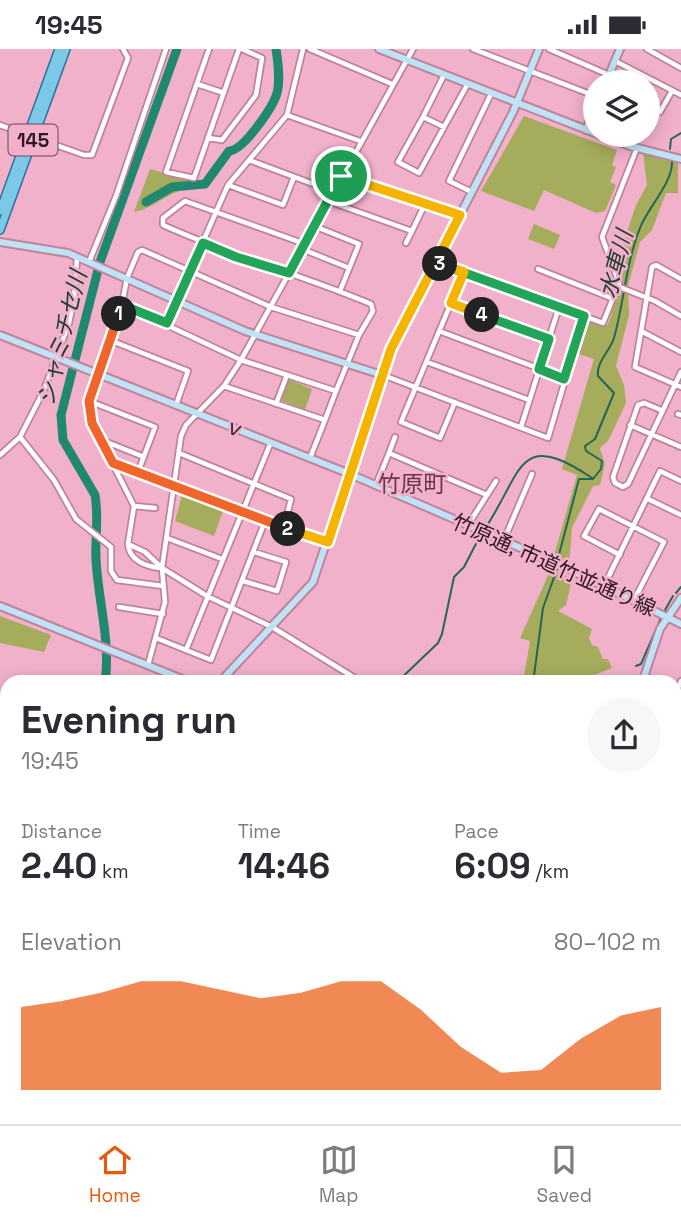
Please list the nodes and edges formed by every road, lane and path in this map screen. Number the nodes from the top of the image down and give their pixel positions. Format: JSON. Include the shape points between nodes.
{"nodes":[{"id":1,"x":59,"y":49,"type":"edge"},
{"id":2,"x":66,"y":49,"type":"edge"},
{"id":3,"x":124,"y":49,"type":"edge"},
{"id":4,"x":166,"y":49,"type":"edge"},
{"id":5,"x":209,"y":49,"type":"edge"},
{"id":6,"x":241,"y":49,"type":"edge"},
{"id":7,"x":303,"y":49,"type":"edge"},
{"id":8,"x":310,"y":49,"type":"edge"},
{"id":9,"x":379,"y":49,"type":"edge"},
{"id":10,"x":413,"y":49,"type":"edge"},
{"id":11,"x":473,"y":49,"type":"edge"},
{"id":12,"x":539,"y":49,"type":"edge"},
{"id":13,"x":549,"y":49,"type":"edge"},
{"id":14,"x":620,"y":49,"type":"edge"},
{"id":15,"x":647,"y":49,"type":"edge"},
{"id":16,"x":486,"y":51,"type":"edge"},
{"id":17,"x":405,"y":59,"type":"junction"},
{"id":18,"x":615,"y":61,"type":"junction"},
{"id":19,"x":681,"y":68,"type":"edge"},
{"id":20,"x":531,"y":70,"type":"junction"},
{"id":21,"x":590,"y":70,"type":"edge"},
{"id":22,"x":611,"y":70,"type":"edge"},
{"id":23,"x":444,"y":75,"type":"junction"},
{"id":24,"x":197,"y":84,"type":"junction"},
{"id":25,"x":392,"y":84,"type":"junction"},
{"id":26,"x":467,"y":85,"type":"junction"},
{"id":27,"x":672,"y":90,"type":"junction"},
{"id":28,"x":583,"y":91,"type":"edge"},
{"id":29,"x":224,"y":93,"type":"junction"},
{"id":30,"x":491,"y":94,"type":"junction"},
{"id":31,"x":681,"y":95,"type":"edge"},
{"id":32,"x":516,"y":104,"type":"junction"},
{"id":33,"x":660,"y":112,"type":"edge"},
{"id":34,"x":287,"y":115,"type":"junction"},
{"id":35,"x":423,"y":117,"type":"junction"},
{"id":36,"x":0,"y":125,"type":"edge"},
{"id":37,"x":444,"y":127,"type":"junction"},
{"id":38,"x":583,"y":129,"type":"edge"},
{"id":39,"x":31,"y":136,"type":"junction"},
{"id":40,"x":208,"y":138,"type":"junction"},
{"id":41,"x":360,"y":141,"type":"junction"},
{"id":42,"x":634,"y":147,"type":"edge"},
{"id":43,"x":637,"y":148,"type":"junction"},
{"id":44,"x":681,"y":159,"type":"edge"},
{"id":45,"x":249,"y":160,"type":"junction"},
{"id":46,"x":341,"y":176,"type":"junction"},
{"id":47,"x":294,"y":177,"type":"junction"},
{"id":48,"x":228,"y":185,"type":"junction"},
{"id":49,"x":332,"y":191,"type":"junction"},
{"id":50,"x":472,"y":192,"type":"junction"},
{"id":51,"x":328,"y":201,"type":"junction"},
{"id":52,"x":425,"y":204,"type":"junction"},
{"id":53,"x":0,"y":211,"type":"edge"},
{"id":54,"x":217,"y":212,"type":"junction"},
{"id":55,"x":460,"y":215,"type":"junction"},
{"id":56,"x":314,"y":226,"type":"junction"},
{"id":57,"x":0,"y":230,"type":"edge"},
{"id":58,"x":412,"y":231,"type":"junction"},
{"id":59,"x":0,"y":243,"type":"edge"},
{"id":60,"x":203,"y":243,"type":"junction"},
{"id":61,"x":406,"y":243,"type":"dead end"},
{"id":62,"x":303,"y":247,"type":"junction"},
{"id":63,"x":77,"y":258,"type":"junction"},
{"id":64,"x":436,"y":262,"type":"junction"},
{"id":65,"x":91,"y":263,"type":"junction"},
{"id":66,"x":349,"y":268,"type":"junction"},
{"id":67,"x":538,"y":269,"type":"dead end"},
{"id":68,"x":191,"y":271,"type":"junction"},
{"id":69,"x":464,"y":272,"type":"junction"},
{"id":70,"x":289,"y":273,"type":"junction"},
{"id":71,"x":127,"y":278,"type":"junction"},
{"id":72,"x":681,"y":279,"type":"edge"},
{"id":73,"x":621,"y":289,"type":"junction"},
{"id":74,"x":340,"y":291,"type":"junction"},
{"id":75,"x":646,"y":297,"type":"junction"},
{"id":76,"x":611,"y":298,"type":"junction"},
{"id":77,"x":177,"y":300,"type":"junction"},
{"id":78,"x":451,"y":303,"type":"junction"},
{"id":79,"x":122,"y":305,"type":"junction"},
{"id":80,"x":271,"y":307,"type":"junction"},
{"id":81,"x":559,"y":307,"type":"junction"},
{"id":82,"x":584,"y":316,"type":"junction"},
{"id":83,"x":681,"y":316,"type":"edge"},
{"id":84,"x":167,"y":323,"type":"junction"},
{"id":85,"x":439,"y":331,"type":"junction"},
{"id":86,"x":641,"y":331,"type":"junction"},
{"id":87,"x":256,"y":334,"type":"junction"},
{"id":88,"x":0,"y":335,"type":"edge"},
{"id":89,"x":359,"y":335,"type":"junction"},
{"id":90,"x":549,"y":339,"type":"junction"},
{"id":91,"x":112,"y":341,"type":"junction"},
{"id":92,"x":681,"y":352,"type":"edge"},
{"id":93,"x":55,"y":356,"type":"junction"},
{"id":94,"x":242,"y":360,"type":"junction"},
{"id":95,"x":427,"y":362,"type":"junction"},
{"id":96,"x":345,"y":363,"type":"junction"},
{"id":97,"x":539,"y":369,"type":"junction"},
{"id":98,"x":681,"y":372,"type":"edge"},
{"id":99,"x":99,"y":375,"type":"junction"},
{"id":100,"x":287,"y":375,"type":"junction"},
{"id":101,"x":382,"y":375,"type":"junction"},
{"id":102,"x":564,"y":379,"type":"junction"},
{"id":103,"x":674,"y":385,"type":"junction"},
{"id":104,"x":224,"y":386,"type":"junction"},
{"id":105,"x":681,"y":387,"type":"edge"},
{"id":106,"x":416,"y":388,"type":"junction"},
{"id":107,"x":336,"y":391,"type":"junction"},
{"id":108,"x":529,"y":400,"type":"junction"},
{"id":109,"x":89,"y":401,"type":"junction"},
{"id":110,"x":455,"y":402,"type":"junction"},
{"id":111,"x":276,"y":404,"type":"junction"},
{"id":112,"x":176,"y":405,"type":"junction"},
{"id":113,"x":661,"y":410,"type":"junction"},
{"id":114,"x":198,"y":414,"type":"junction"},
{"id":115,"x":325,"y":421,"type":"junction"},
{"id":116,"x":630,"y":425,"type":"junction"},
{"id":117,"x":521,"y":427,"type":"junction"},
{"id":118,"x":651,"y":433,"type":"junction"},
{"id":119,"x":20,"y":437,"type":"junction"},
{"id":120,"x":395,"y":437,"type":"dead end"},
{"id":121,"x":99,"y":438,"type":"junction"},
{"id":122,"x":271,"y":442,"type":"junction"},
{"id":123,"x":681,"y":447,"type":"edge"},
{"id":124,"x":178,"y":453,"type":"junction"},
{"id":125,"x":390,"y":453,"type":"junction"},
{"id":126,"x":0,"y":455,"type":"edge"},
{"id":127,"x":144,"y":457,"type":"junction"},
{"id":128,"x":310,"y":458,"type":"junction"},
{"id":129,"x":113,"y":463,"type":"junction"},
{"id":130,"x":138,"y":473,"type":"junction"},
{"id":131,"x":350,"y":474,"type":"junction"},
{"id":132,"x":532,"y":474,"type":"dead end"},
{"id":133,"x":496,"y":481,"type":"dead end"},
{"id":134,"x":681,"y":481,"type":"edge"},
{"id":135,"x":255,"y":484,"type":"junction"},
{"id":136,"x":376,"y":485,"type":"junction"},
{"id":137,"x":175,"y":487,"type":"junction"},
{"id":138,"x":487,"y":495,"type":"junction"},
{"id":139,"x":648,"y":499,"type":"junction"},
{"id":140,"x":134,"y":506,"type":"junction"},
{"id":141,"x":155,"y":508,"type":"dead end"},
{"id":142,"x":240,"y":513,"type":"junction"},
{"id":143,"x":681,"y":515,"type":"edge"},
{"id":144,"x":265,"y":520,"type":"junction"},
{"id":145,"x":467,"y":526,"type":"junction"},
{"id":146,"x":284,"y":527,"type":"junction"},
{"id":147,"x":635,"y":527,"type":"junction"},
{"id":148,"x":166,"y":538,"type":"junction"},
{"id":149,"x":503,"y":541,"type":"junction"},
{"id":150,"x":328,"y":542,"type":"junction"},
{"id":151,"x":128,"y":544,"type":"junction"},
{"id":152,"x":254,"y":552,"type":"junction"},
{"id":153,"x":620,"y":555,"type":"junction"},
{"id":154,"x":222,"y":559,"type":"junction"},
{"id":155,"x":162,"y":568,"type":"junction"},
{"id":156,"x":243,"y":581,"type":"junction"},
{"id":157,"x":163,"y":586,"type":"junction"},
{"id":158,"x":604,"y":586,"type":"junction"},
{"id":159,"x":207,"y":596,"type":"junction"},
{"id":160,"x":681,"y":598,"type":"edge"},
{"id":161,"x":634,"y":600,"type":"junction"},
{"id":162,"x":0,"y":606,"type":"edge"},
{"id":163,"x":119,"y":607,"type":"dead end"},
{"id":164,"x":231,"y":610,"type":"junction"},
{"id":165,"x":163,"y":614,"type":"junction"},
{"id":166,"x":668,"y":617,"type":"junction"},
{"id":167,"x":681,"y":624,"type":"edge"},
{"id":168,"x":272,"y":627,"type":"junction"},
{"id":169,"x":156,"y":638,"type":"junction"},
{"id":170,"x":186,"y":650,"type":"junction"},
{"id":171,"x":148,"y":665,"type":"junction"},
{"id":172,"x":172,"y":675,"type":"edge"},
{"id":173,"x":227,"y":675,"type":"edge"},
{"id":174,"x":350,"y":675,"type":"edge"},
{"id":175,"x":645,"y":675,"type":"edge"}],
"edges":[{"from":1,"to":39,"type":"main road","number":"145"},
{"from":2,"to":39,"type":"main road","number":"145"},
{"from":3,"to":39,"type":"street","via":[[128,58],[92,155]]},
{"from":4,"to":65,"type":"street"},
{"from":5,"to":24,"type":"street"},
{"from":6,"to":29,"type":"street"},
{"from":6,"to":40,"type":"street","via":[[262,58],[256,95],[222,140]]},
{"from":7,"to":34,"type":"street"},
{"from":8,"to":25,"type":"street"},
{"from":9,"to":17,"type":"street"},
{"from":10,"to":17,"type":"street"},
{"from":11,"to":16,"type":"street"},
{"from":12,"to":20,"type":"street"},
{"from":13,"to":21,"type":"street"},
{"from":14,"to":18,"type":"street"},
{"from":15,"to":19,"type":"street"},
{"from":16,"to":20,"type":"street"},
{"from":17,"to":23,"type":"street"},
{"from":17,"to":25,"type":"street"},
{"from":18,"to":22,"type":"street"},
{"from":18,"to":27,"type":"street"},
{"from":20,"to":28,"type":"street"},
{"from":20,"to":32,"type":"street"},
{"from":23,"to":26,"type":"street"},
{"from":23,"to":35,"type":"street"},
{"from":24,"to":29,"type":"street"},
{"from":24,"to":40,"type":"street","via":[[166,172],[194,179]]},
{"from":25,"to":41,"type":"street"},
{"from":26,"to":30,"type":"street"},
{"from":26,"to":37,"type":"street"},
{"from":27,"to":31,"type":"street"},
{"from":27,"to":33,"type":"street"},
{"from":29,"to":40,"type":"street"},
{"from":30,"to":32,"type":"street"},
{"from":30,"to":50,"type":"street","via":[[449,181]]},
{"from":32,"to":38,"type":"street"},
{"from":32,"to":50,"type":"street"},
{"from":34,"to":41,"type":"street"},
{"from":34,"to":45,"type":"street"},
{"from":35,"to":37,"type":"street"},
{"from":35,"to":37,"type":"street","via":[[398,162],[419,173]]},
{"from":36,"to":39,"type":"street"},
{"from":39,"to":53,"type":"main road","number":"145"},
{"from":39,"to":57,"type":"main road","number":"145"},
{"from":41,"to":46,"type":"street"},
{"from":42,"to":43,"type":"street"},
{"from":43,"to":44,"type":"street"},
{"from":43,"to":73,"type":"street","via":[[601,237]]},
{"from":45,"to":47,"type":"street"},
{"from":45,"to":48,"type":"street"},
{"from":46,"to":49,"type":"street"},
{"from":46,"to":52,"type":"street"},
{"from":47,"to":48,"type":"street","via":[[283,205]]},
{"from":47,"to":49,"type":"street"},
{"from":48,"to":54,"type":"street"},
{"from":49,"to":51,"type":"street"},
{"from":50,"to":55,"type":"street"},
{"from":51,"to":56,"type":"street"},
{"from":51,"to":58,"type":"street"},
{"from":52,"to":55,"type":"street"},
{"from":52,"to":58,"type":"street"},
{"from":54,"to":60,"type":"street"},
{"from":54,"to":60,"type":"street","via":[[185,201],[163,218],[163,225]]},
{"from":54,"to":62,"type":"street"},
{"from":55,"to":64,"type":"street"},
{"from":56,"to":62,"type":"street"},
{"from":56,"to":66,"type":"street","via":[[359,244]]},
{"from":58,"to":61,"type":"street"},
{"from":59,"to":63,"type":"street","via":[[49,248]]},
{"from":60,"to":68,"type":"street"},
{"from":60,"to":70,"type":"street"},
{"from":62,"to":66,"type":"street"},
{"from":62,"to":70,"type":"street"},
{"from":63,"to":65,"type":"street"},
{"from":63,"to":93,"type":"street","via":[[69,323]]},
{"from":64,"to":69,"type":"street"},
{"from":64,"to":101,"type":"street"},
{"from":65,"to":71,"type":"street"},
{"from":66,"to":74,"type":"street"},
{"from":67,"to":76,"type":"street"},
{"from":68,"to":71,"type":"street","via":[[142,250]]},
{"from":68,"to":77,"type":"street"},
{"from":68,"to":80,"type":"street"},
{"from":69,"to":78,"type":"street"},
{"from":69,"to":81,"type":"street"},
{"from":70,"to":74,"type":"street"},
{"from":70,"to":80,"type":"street"},
{"from":71,"to":77,"type":"street"},
{"from":71,"to":79,"type":"street"},
{"from":72,"to":75,"type":"street","via":[[652,267]]},
{"from":73,"to":75,"type":"street"},
{"from":73,"to":76,"type":"street"},
{"from":74,"to":89,"type":"street","via":[[372,304],[373,311]]},
{"from":75,"to":83,"type":"street"},
{"from":75,"to":86,"type":"street"},
{"from":76,"to":82,"type":"street","via":[[603,323]]},
{"from":77,"to":84,"type":"street"},
{"from":77,"to":87,"type":"street"},
{"from":78,"to":85,"type":"street"},
{"from":78,"to":90,"type":"street"},
{"from":79,"to":84,"type":"street"},
{"from":79,"to":91,"type":"street"},
{"from":80,"to":87,"type":"street"},
{"from":80,"to":89,"type":"street"},
{"from":81,"to":82,"type":"street"},
{"from":81,"to":90,"type":"street"},
{"from":82,"to":102,"type":"street"},
{"from":84,"to":94,"type":"street"},
{"from":85,"to":95,"type":"street"},
{"from":85,"to":97,"type":"street"},
{"from":86,"to":92,"type":"street"},
{"from":86,"to":103,"type":"street","via":[[635,367]]},
{"from":87,"to":94,"type":"street"},
{"from":87,"to":96,"type":"street"},
{"from":88,"to":93,"type":"street"},
{"from":89,"to":96,"type":"street"},
{"from":90,"to":97,"type":"street"},
{"from":91,"to":99,"type":"street"},
{"from":91,"to":112,"type":"street","via":[[188,371]]},
{"from":93,"to":99,"type":"street"},
{"from":93,"to":119,"type":"street"},
{"from":94,"to":100,"type":"street"},
{"from":94,"to":104,"type":"street"},
{"from":95,"to":106,"type":"street"},
{"from":95,"to":108,"type":"street"},
{"from":96,"to":101,"type":"street"},
{"from":96,"to":107,"type":"street"},
{"from":97,"to":102,"type":"street"},
{"from":97,"to":108,"type":"street"},
{"from":98,"to":103,"type":"street"},
{"from":99,"to":109,"type":"street"},
{"from":99,"to":112,"type":"street"},
{"from":100,"to":107,"type":"street"},
{"from":100,"to":111,"type":"street"},
{"from":101,"to":106,"type":"street"},
{"from":101,"to":131,"type":"street"},
{"from":102,"to":117,"type":"street","via":[[548,438]]},
{"from":103,"to":105,"type":"street"},
{"from":103,"to":113,"type":"street"},
{"from":104,"to":111,"type":"street"},
{"from":104,"to":114,"type":"street"},
{"from":106,"to":110,"type":"street"},
{"from":106,"to":110,"type":"street","via":[[401,422],[440,438]]},
{"from":107,"to":115,"type":"street"},
{"from":108,"to":117,"type":"street"},
{"from":109,"to":121,"type":"street"},
{"from":109,"to":127,"type":"street","via":[[155,428]]},
{"from":110,"to":117,"type":"street"},
{"from":111,"to":115,"type":"street"},
{"from":112,"to":114,"type":"street"},
{"from":113,"to":116,"type":"street","via":[[638,405]]},
{"from":113,"to":118,"type":"street"},
{"from":114,"to":122,"type":"street","name":"ｖ"},
{"from":114,"to":124,"type":"street","via":[[181,436]]},
{"from":115,"to":128,"type":"street"},
{"from":116,"to":118,"type":"street"},
{"from":116,"to":118,"type":"street","via":[[613,477],[623,487]]},
{"from":118,"to":123,"type":"street"},
{"from":119,"to":126,"type":"street"},
{"from":119,"to":157,"type":"street","via":[[54,480],[76,520],[111,547],[111,571],[117,580]]},
{"from":120,"to":125,"type":"street"},
{"from":121,"to":127,"type":"street"},
{"from":121,"to":129,"type":"street"},
{"from":122,"to":128,"type":"street","name":"竹原通, 市道竹並通り線"},
{"from":122,"to":135,"type":"street"},
{"from":124,"to":135,"type":"street"},
{"from":124,"to":137,"type":"street"},
{"from":125,"to":136,"type":"street"},
{"from":125,"to":138,"type":"street"},
{"from":127,"to":130,"type":"street"},
{"from":128,"to":131,"type":"street","name":"竹原通, 市道竹並通り線"},
{"from":129,"to":130,"type":"street"},
{"from":129,"to":140,"type":"street"},
{"from":130,"to":137,"type":"street"},
{"from":131,"to":136,"type":"street","name":"竹原通, 市道竹並通り線"},
{"from":131,"to":150,"type":"street"},
{"from":132,"to":149,"type":"street"},
{"from":133,"to":138,"type":"street"},
{"from":134,"to":139,"type":"street","via":[[660,471]]},
{"from":135,"to":142,"type":"street"},
{"from":135,"to":146,"type":"street","via":[[291,499]]},
{"from":136,"to":145,"type":"street","name":"竹原通, 市道竹並通り線"},
{"from":137,"to":142,"type":"street"},
{"from":137,"to":148,"type":"street"},
{"from":138,"to":145,"type":"street"},
{"from":139,"to":143,"type":"street"},
{"from":139,"to":147,"type":"street"},
{"from":140,"to":141,"type":"street"},
{"from":140,"to":151,"type":"street"},
{"from":142,"to":144,"type":"street"},
{"from":142,"to":154,"type":"street"},
{"from":144,"to":146,"type":"street"},
{"from":144,"to":152,"type":"street"},
{"from":145,"to":149,"type":"street","name":"竹原通, 市道竹並通り線"},
{"from":146,"to":150,"type":"street"},
{"from":147,"to":153,"type":"street"},
{"from":147,"to":153,"type":"street","via":[[599,509],[584,536]]},
{"from":147,"to":161,"type":"street","via":[[664,542]]},
{"from":148,"to":154,"type":"street"},
{"from":148,"to":155,"type":"street"},
{"from":149,"to":158,"type":"street","name":"竹原通, 市道竹並通り線"},
{"from":150,"to":168,"type":"street","via":[[313,582]]},
{"from":151,"to":155,"type":"street"},
{"from":151,"to":155,"type":"street","via":[[139,562]]},
{"from":152,"to":156,"type":"street"},
{"from":152,"to":156,"type":"street","via":[[286,562],[277,591]]},
{"from":153,"to":158,"type":"street"},
{"from":154,"to":159,"type":"street"},
{"from":155,"to":157,"type":"street"},
{"from":155,"to":159,"type":"street"},
{"from":156,"to":164,"type":"street"},
{"from":157,"to":165,"type":"street"},
{"from":158,"to":161,"type":"street","name":"竹原通, 市道竹並通り線"},
{"from":159,"to":164,"type":"street"},
{"from":159,"to":170,"type":"street"},
{"from":160,"to":166,"type":"street"},
{"from":161,"to":166,"type":"street","name":"竹原通, 市道竹並通り線"},
{"from":162,"to":171,"type":"street"},
{"from":163,"to":165,"type":"street"},
{"from":164,"to":168,"type":"street"},
{"from":164,"to":170,"type":"street","via":[[211,660]]},
{"from":165,"to":169,"type":"street"},
{"from":166,"to":167,"type":"street","name":"竹原通, 市道竹並通り線"},
{"from":166,"to":175,"type":"street"},
{"from":168,"to":173,"type":"street"},
{"from":168,"to":174,"type":"street"},
{"from":169,"to":170,"type":"street"},
{"from":169,"to":171,"type":"street"},
{"from":171,"to":172,"type":"street"}]}
